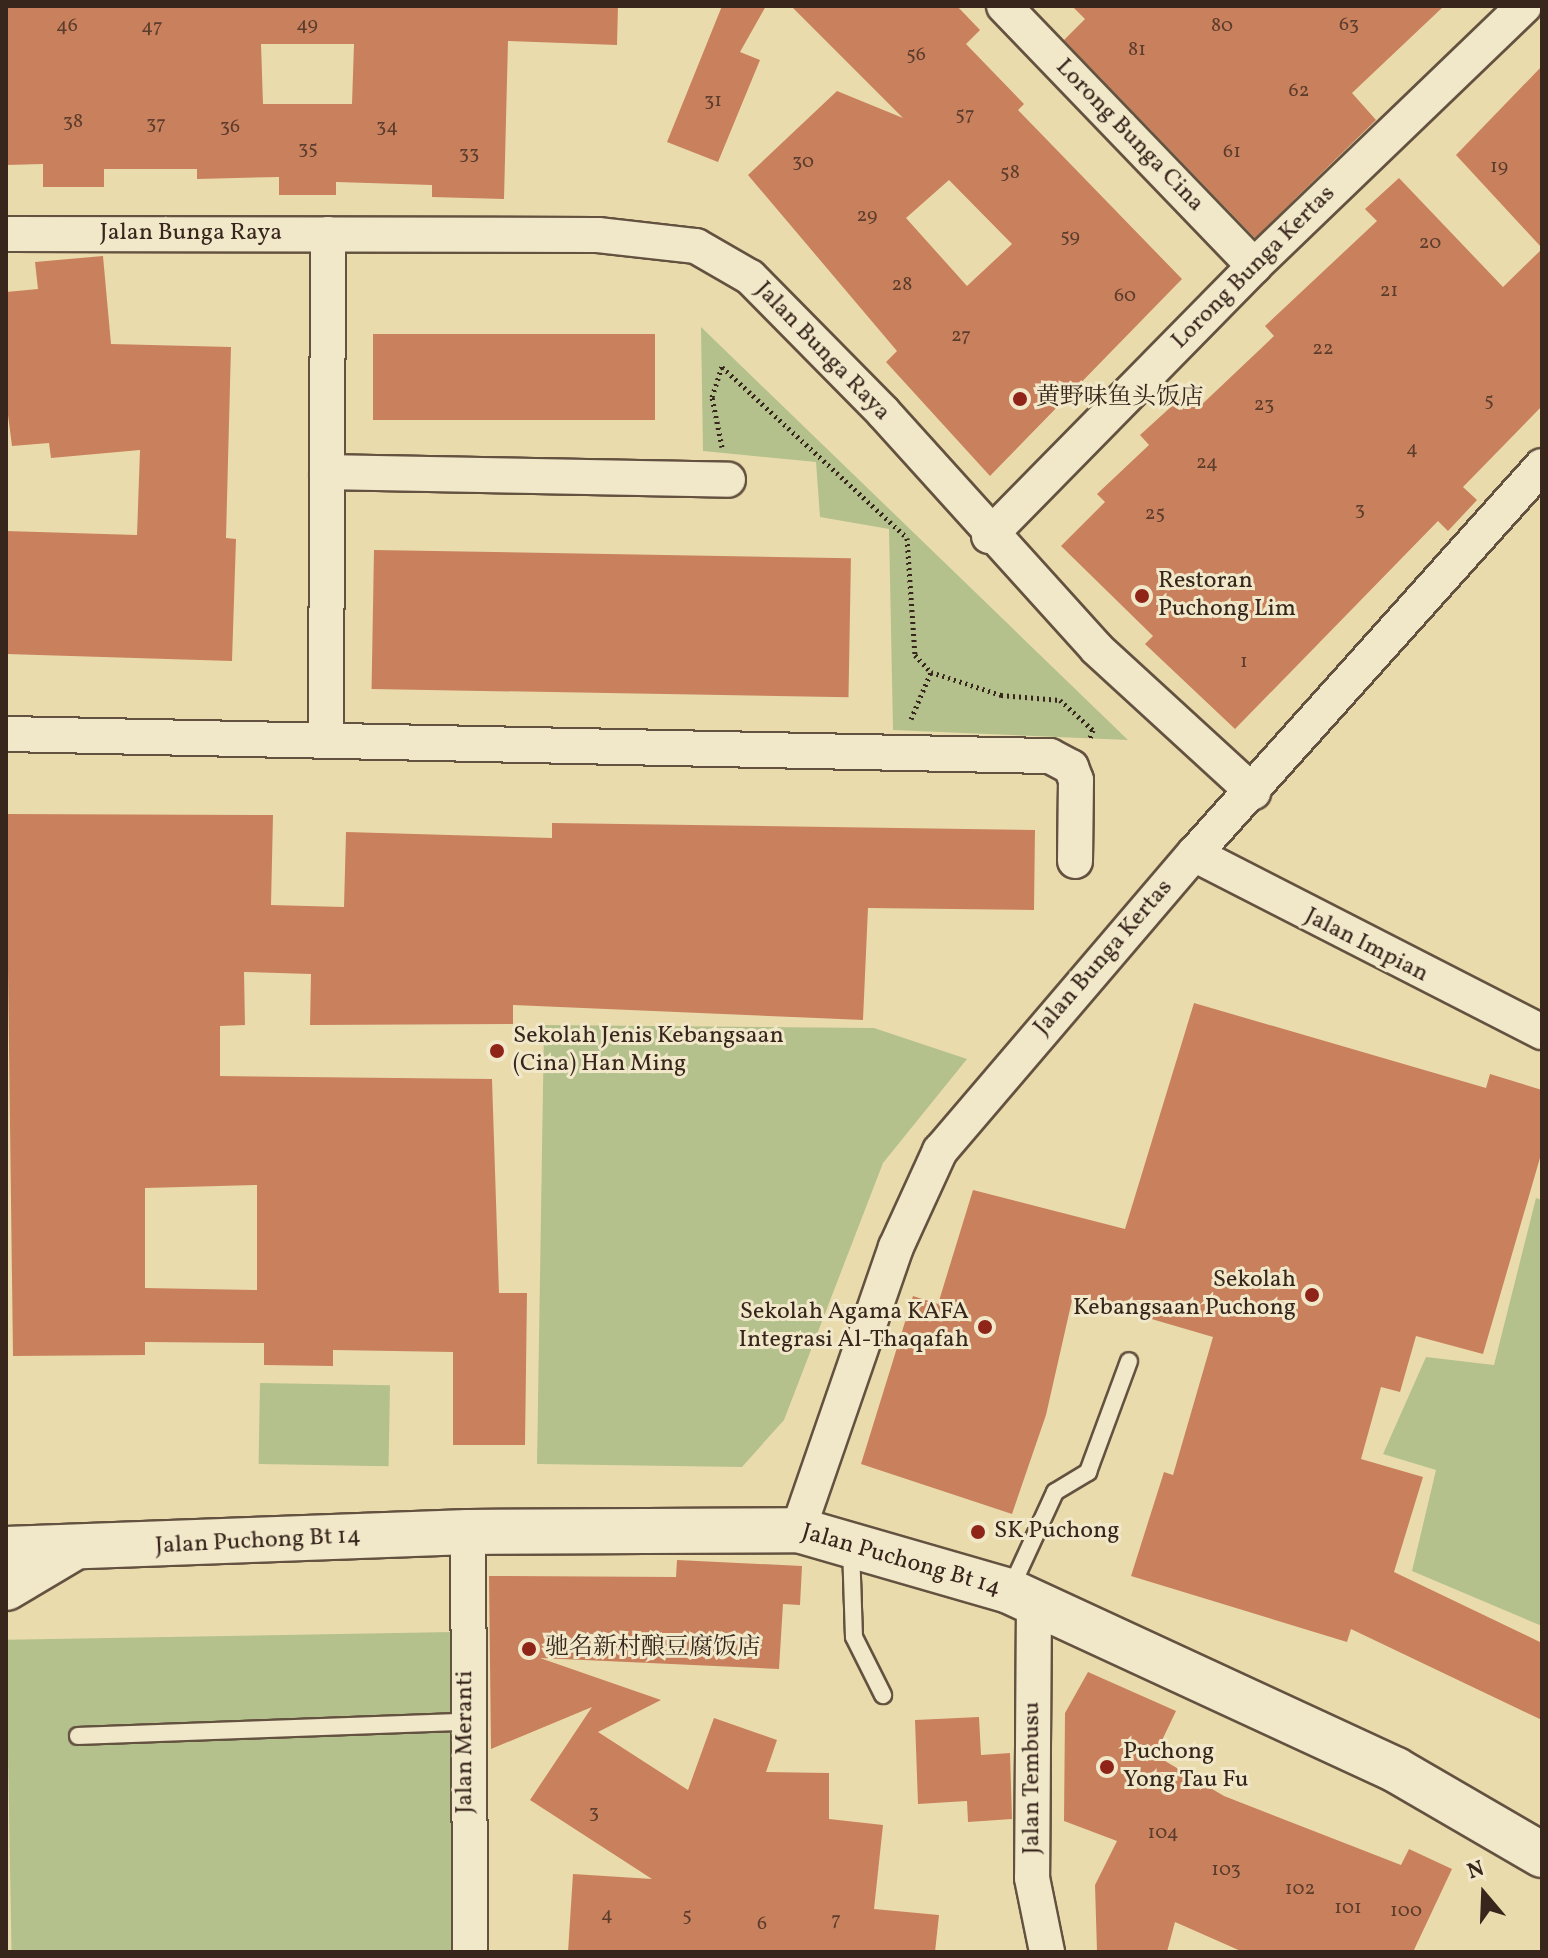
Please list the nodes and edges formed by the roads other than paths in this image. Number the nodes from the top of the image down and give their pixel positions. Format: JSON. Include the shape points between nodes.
{"nodes":[{"id":1,"x":1524,"y":6,"type":"edge"},
{"id":2,"x":1007,"y":7,"type":"edge"},
{"id":3,"x":6,"y":234,"type":"edge"},
{"id":4,"x":328,"y":234,"type":"junction"},
{"id":5,"x":1254,"y":266,"type":"junction"},
{"id":6,"x":1542,"y":466,"type":"edge"},
{"id":7,"x":327,"y":472,"type":"junction"},
{"id":8,"x":728,"y":480,"type":"road end"},
{"id":9,"x":989,"y":536,"type":"junction"},
{"id":10,"x":6,"y":734,"type":"edge"},
{"id":11,"x":326,"y":738,"type":"junction"},
{"id":12,"x":1253,"y":792,"type":"junction"},
{"id":13,"x":1194,"y":854,"type":"junction"},
{"id":14,"x":1075,"y":861,"type":"dead end"},
{"id":15,"x":1542,"y":1032,"type":"edge"},
{"id":16,"x":1129,"y":1361,"type":"dead end"},
{"id":17,"x":798,"y":1530,"type":"junction"},
{"id":18,"x":468,"y":1532,"type":"junction"},
{"id":19,"x":851,"y":1546,"type":"junction"},
{"id":20,"x":6,"y":1549,"type":"edge"},
{"id":21,"x":70,"y":1550,"type":"junction"},
{"id":22,"x":6,"y":1588,"type":"edge"},
{"id":23,"x":1022,"y":1597,"type":"junction"},
{"id":24,"x":883,"y":1695,"type":"dead end"},
{"id":25,"x":464,"y":1722,"type":"junction"},
{"id":26,"x":78,"y":1736,"type":"dead end"},
{"id":27,"x":1542,"y":1855,"type":"edge"},
{"id":28,"x":470,"y":1952,"type":"edge"},
{"id":29,"x":1047,"y":1952,"type":"edge"}],
"edges":[{"from":1,"to":5,"type":"street","name":"Lorong Bunga Kertas"},
{"from":2,"to":5,"type":"street","name":"Lorong Bunga Cina"},
{"from":3,"to":4,"type":"street","name":"Jalan Bunga Raya"},
{"from":4,"to":7,"type":"street"},
{"from":4,"to":9,"type":"street","name":"Jalan Bunga Raya","via":[[598,235],[696,246],[750,277],[883,412]]},
{"from":5,"to":9,"type":"street","name":"Lorong Bunga Kertas"},
{"from":6,"to":12,"type":"street","name":"Jalan Bunga Kertas"},
{"from":7,"to":8,"type":"street"},
{"from":7,"to":11,"type":"street"},
{"from":9,"to":12,"type":"street","name":"Jalan Bunga Raya","via":[[1177,729]]},
{"from":10,"to":11,"type":"street"},
{"from":11,"to":14,"type":"street","via":[[1050,756],[1071,767]]},
{"from":12,"to":13,"type":"street","name":"Jalan Bunga Kertas"},
{"from":13,"to":15,"type":"street","name":"Jalan Impian","via":[[1340,934]]},
{"from":13,"to":17,"type":"street","name":"Jalan Bunga Kertas","via":[[940,1151],[896,1247]]},
{"from":16,"to":23,"type":"lane","via":[[1088,1472],[1055,1492]]},
{"from":17,"to":18,"type":"street","name":"Jalan Puchong Bt 14"},
{"from":17,"to":19,"type":"street","name":"Jalan Puchong Bt 14"},
{"from":18,"to":21,"type":"street","name":"Jalan Puchong Bt 14"},
{"from":18,"to":25,"type":"street","name":"Jalan Meranti"},
{"from":19,"to":23,"type":"street","name":"Jalan Puchong Bt 14"},
{"from":19,"to":24,"type":"lane","via":[[854,1637]]},
{"from":20,"to":21,"type":"street","name":"Jalan Puchong Bt 14"},
{"from":21,"to":22,"type":"street"},
{"from":23,"to":27,"type":"street","name":"Jalan Puchong Bt 14","via":[[1396,1770]]},
{"from":23,"to":29,"type":"street","name":"Jalan Tembusu","via":[[1032,1878]]},
{"from":25,"to":26,"type":"lane"},
{"from":25,"to":28,"type":"street","name":"Jalan Meranti"}]}
